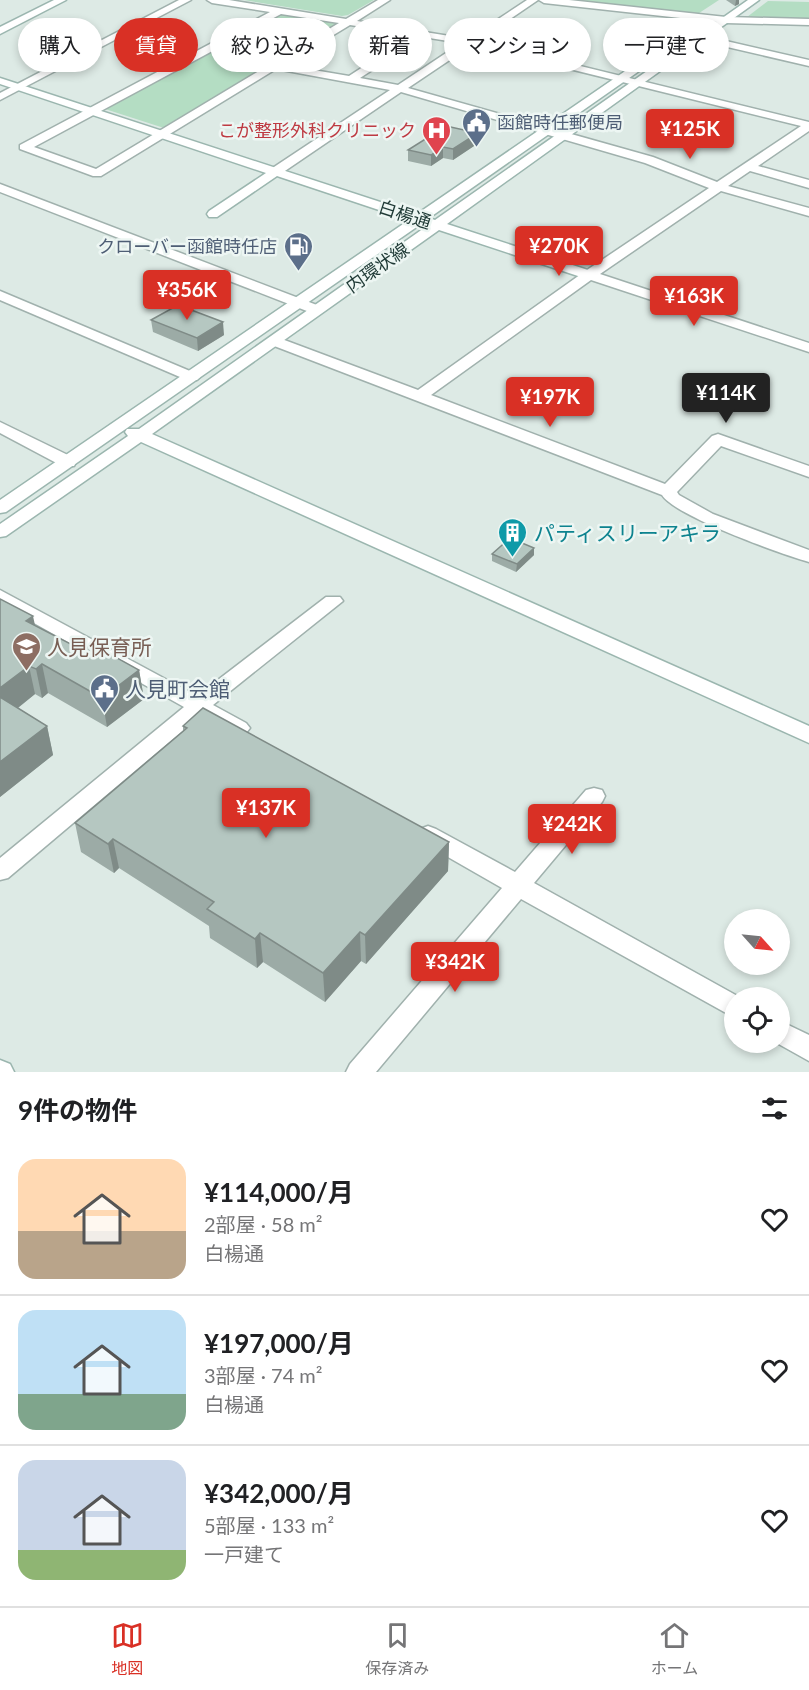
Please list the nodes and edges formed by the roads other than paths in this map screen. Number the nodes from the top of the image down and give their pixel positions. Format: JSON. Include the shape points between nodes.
{"nodes":[{"id":1,"x":61,"y":0,"type":"edge"},
{"id":2,"x":186,"y":0,"type":"edge"},
{"id":3,"x":212,"y":0,"type":"edge"},
{"id":4,"x":385,"y":0,"type":"edge"},
{"id":5,"x":533,"y":0,"type":"edge"},
{"id":6,"x":544,"y":0,"type":"edge"},
{"id":7,"x":736,"y":0,"type":"edge"},
{"id":8,"x":754,"y":0,"type":"edge"},
{"id":9,"x":280,"y":11,"type":"junction"},
{"id":10,"x":357,"y":18,"type":"edge"},
{"id":11,"x":506,"y":18,"type":"edge"},
{"id":12,"x":709,"y":18,"type":"joint"},
{"id":13,"x":729,"y":18,"type":"edge"},
{"id":14,"x":729,"y":20,"type":"edge"},
{"id":15,"x":348,"y":22,"type":"edge"},
{"id":16,"x":809,"y":22,"type":"edge"},
{"id":17,"x":0,"y":31,"type":"edge"},
{"id":18,"x":729,"y":45,"type":"edge"},
{"id":19,"x":444,"y":60,"type":"edge"},
{"id":20,"x":809,"y":63,"type":"edge"},
{"id":21,"x":266,"y":72,"type":"edge"},
{"id":22,"x":308,"y":72,"type":"edge"},
{"id":23,"x":362,"y":72,"type":"edge"},
{"id":24,"x":591,"y":72,"type":"edge"},
{"id":25,"x":631,"y":72,"type":"edge"},
{"id":26,"x":652,"y":72,"type":"edge"},
{"id":27,"x":621,"y":79,"type":"junction"},
{"id":28,"x":350,"y":80,"type":"junction"},
{"id":29,"x":0,"y":81,"type":"edge"},
{"id":30,"x":637,"y":83,"type":"junction"},
{"id":31,"x":17,"y":87,"type":"junction"},
{"id":32,"x":401,"y":89,"type":"junction"},
{"id":33,"x":0,"y":97,"type":"edge"},
{"id":34,"x":90,"y":111,"type":"junction"},
{"id":35,"x":809,"y":126,"type":"edge"},
{"id":36,"x":546,"y":131,"type":"junction"},
{"id":37,"x":161,"y":134,"type":"junction"},
{"id":38,"x":564,"y":135,"type":"junction"},
{"id":39,"x":747,"y":167,"type":"junction"},
{"id":40,"x":275,"y":172,"type":"junction"},
{"id":41,"x":809,"y":184,"type":"edge"},
{"id":42,"x":718,"y":187,"type":"junction"},
{"id":43,"x":0,"y":188,"type":"edge"},
{"id":44,"x":809,"y":212,"type":"edge"},
{"id":45,"x":213,"y":214,"type":"dead end"},
{"id":46,"x":417,"y":219,"type":"junction"},
{"id":47,"x":436,"y":225,"type":"junction"},
{"id":48,"x":589,"y":275,"type":"junction"},
{"id":49,"x":0,"y":295,"type":"edge"},
{"id":50,"x":298,"y":302,"type":"junction"},
{"id":51,"x":317,"y":310,"type":"junction"},
{"id":52,"x":274,"y":341,"type":"junction"},
{"id":53,"x":809,"y":348,"type":"edge"},
{"id":54,"x":192,"y":377,"type":"junction"},
{"id":55,"x":419,"y":397,"type":"junction"},
{"id":56,"x":120,"y":426,"type":"junction"},
{"id":57,"x":0,"y":427,"type":"edge"},
{"id":58,"x":141,"y":435,"type":"junction"},
{"id":59,"x":68,"y":462,"type":"junction"},
{"id":60,"x":809,"y":472,"type":"edge"},
{"id":61,"x":669,"y":491,"type":"junction"},
{"id":62,"x":0,"y":508,"type":"edge"},
{"id":63,"x":0,"y":532,"type":"edge"},
{"id":64,"x":809,"y":556,"type":"edge"},
{"id":65,"x":0,"y":596,"type":"edge"},
{"id":66,"x":333,"y":601,"type":"dead end"},
{"id":67,"x":199,"y":705,"type":"junction"},
{"id":68,"x":809,"y":735,"type":"edge"},
{"id":69,"x":261,"y":740,"type":"edge"},
{"id":70,"x":594,"y":796,"type":"dead end"},
{"id":71,"x":405,"y":822,"type":"edge"},
{"id":72,"x":0,"y":871,"type":"edge"},
{"id":73,"x":518,"y":886,"type":"junction"},
{"id":74,"x":724,"y":1001,"type":"edge"},
{"id":75,"x":790,"y":1038,"type":"edge"},
{"id":76,"x":809,"y":1048,"type":"edge"},
{"id":77,"x":359,"y":1072,"type":"edge"}],
"edges":[{"from":1,"to":17,"type":"street"},
{"from":2,"to":31,"type":"street"},
{"from":3,"to":9,"type":"street"},
{"from":4,"to":10,"type":"street"},
{"from":5,"to":11,"type":"street"},
{"from":6,"to":12,"type":"street"},
{"from":7,"to":12,"type":"street","name":"内環状線"},
{"from":8,"to":13,"type":"street","name":"内環状線"},
{"from":9,"to":15,"type":"street"},
{"from":9,"to":34,"type":"street"},
{"from":14,"to":16,"type":"street"},
{"from":18,"to":20,"type":"street"},
{"from":19,"to":32,"type":"street"},
{"from":21,"to":37,"type":"street"},
{"from":22,"to":28,"type":"street"},
{"from":23,"to":28,"type":"street"},
{"from":24,"to":27,"type":"street"},
{"from":25,"to":27,"type":"street","name":"内環状線"},
{"from":26,"to":30,"type":"street","name":"内環状線"},
{"from":27,"to":30,"type":"street"},
{"from":27,"to":36,"type":"street","name":"内環状線"},
{"from":28,"to":32,"type":"street"},
{"from":29,"to":31,"type":"street","name":"白楊通"},
{"from":30,"to":35,"type":"street"},
{"from":30,"to":38,"type":"street","name":"内環状線"},
{"from":31,"to":33,"type":"street"},
{"from":31,"to":34,"type":"street","name":"白楊通"},
{"from":32,"to":36,"type":"street"},
{"from":32,"to":40,"type":"street"},
{"from":34,"to":37,"type":"street","name":"白楊通"},
{"from":34,"to":37,"type":"street","via":[[24,147],[97,173]]},
{"from":35,"to":39,"type":"street"},
{"from":36,"to":38,"type":"street"},
{"from":36,"to":46,"type":"street","name":"内環状線"},
{"from":37,"to":40,"type":"street","name":"白楊通"},
{"from":38,"to":42,"type":"street","via":[[650,160]]},
{"from":38,"to":47,"type":"street","name":"内環状線"},
{"from":39,"to":41,"type":"street"},
{"from":39,"to":42,"type":"street"},
{"from":40,"to":45,"type":"street"},
{"from":40,"to":46,"type":"street","name":"白楊通"},
{"from":42,"to":44,"type":"street"},
{"from":42,"to":48,"type":"street"},
{"from":43,"to":50,"type":"street"},
{"from":46,"to":47,"type":"street","name":"白楊通"},
{"from":46,"to":50,"type":"street","name":"内環状線"},
{"from":47,"to":48,"type":"street","name":"白楊通"},
{"from":47,"to":51,"type":"street","name":"内環状線"},
{"from":48,"to":53,"type":"street","name":"白楊通"},
{"from":48,"to":55,"type":"street"},
{"from":49,"to":54,"type":"street"},
{"from":50,"to":51,"type":"street"},
{"from":50,"to":54,"type":"street","name":"内環状線"},
{"from":51,"to":52,"type":"street","name":"内環状線"},
{"from":52,"to":55,"type":"street"},
{"from":52,"to":58,"type":"street","name":"内環状線"},
{"from":54,"to":56,"type":"street","name":"内環状線"},
{"from":55,"to":61,"type":"street"},
{"from":56,"to":58,"type":"street"},
{"from":56,"to":59,"type":"street","name":"内環状線"},
{"from":57,"to":59,"type":"street"},
{"from":58,"to":63,"type":"street","name":"内環状線"},
{"from":58,"to":68,"type":"street"},
{"from":59,"to":62,"type":"street","name":"内環状線"},
{"from":60,"to":61,"type":"street","via":[[718,439]]},
{"from":61,"to":64,"type":"street","via":[[673,499],[707,518]]},
{"from":65,"to":67,"type":"street"},
{"from":66,"to":67,"type":"street"},
{"from":67,"to":69,"type":"street"},
{"from":67,"to":72,"type":"street"},
{"from":70,"to":73,"type":"street"},
{"from":71,"to":73,"type":"street"},
{"from":73,"to":74,"type":"street"},
{"from":73,"to":77,"type":"street"},
{"from":75,"to":76,"type":"street"}]}
